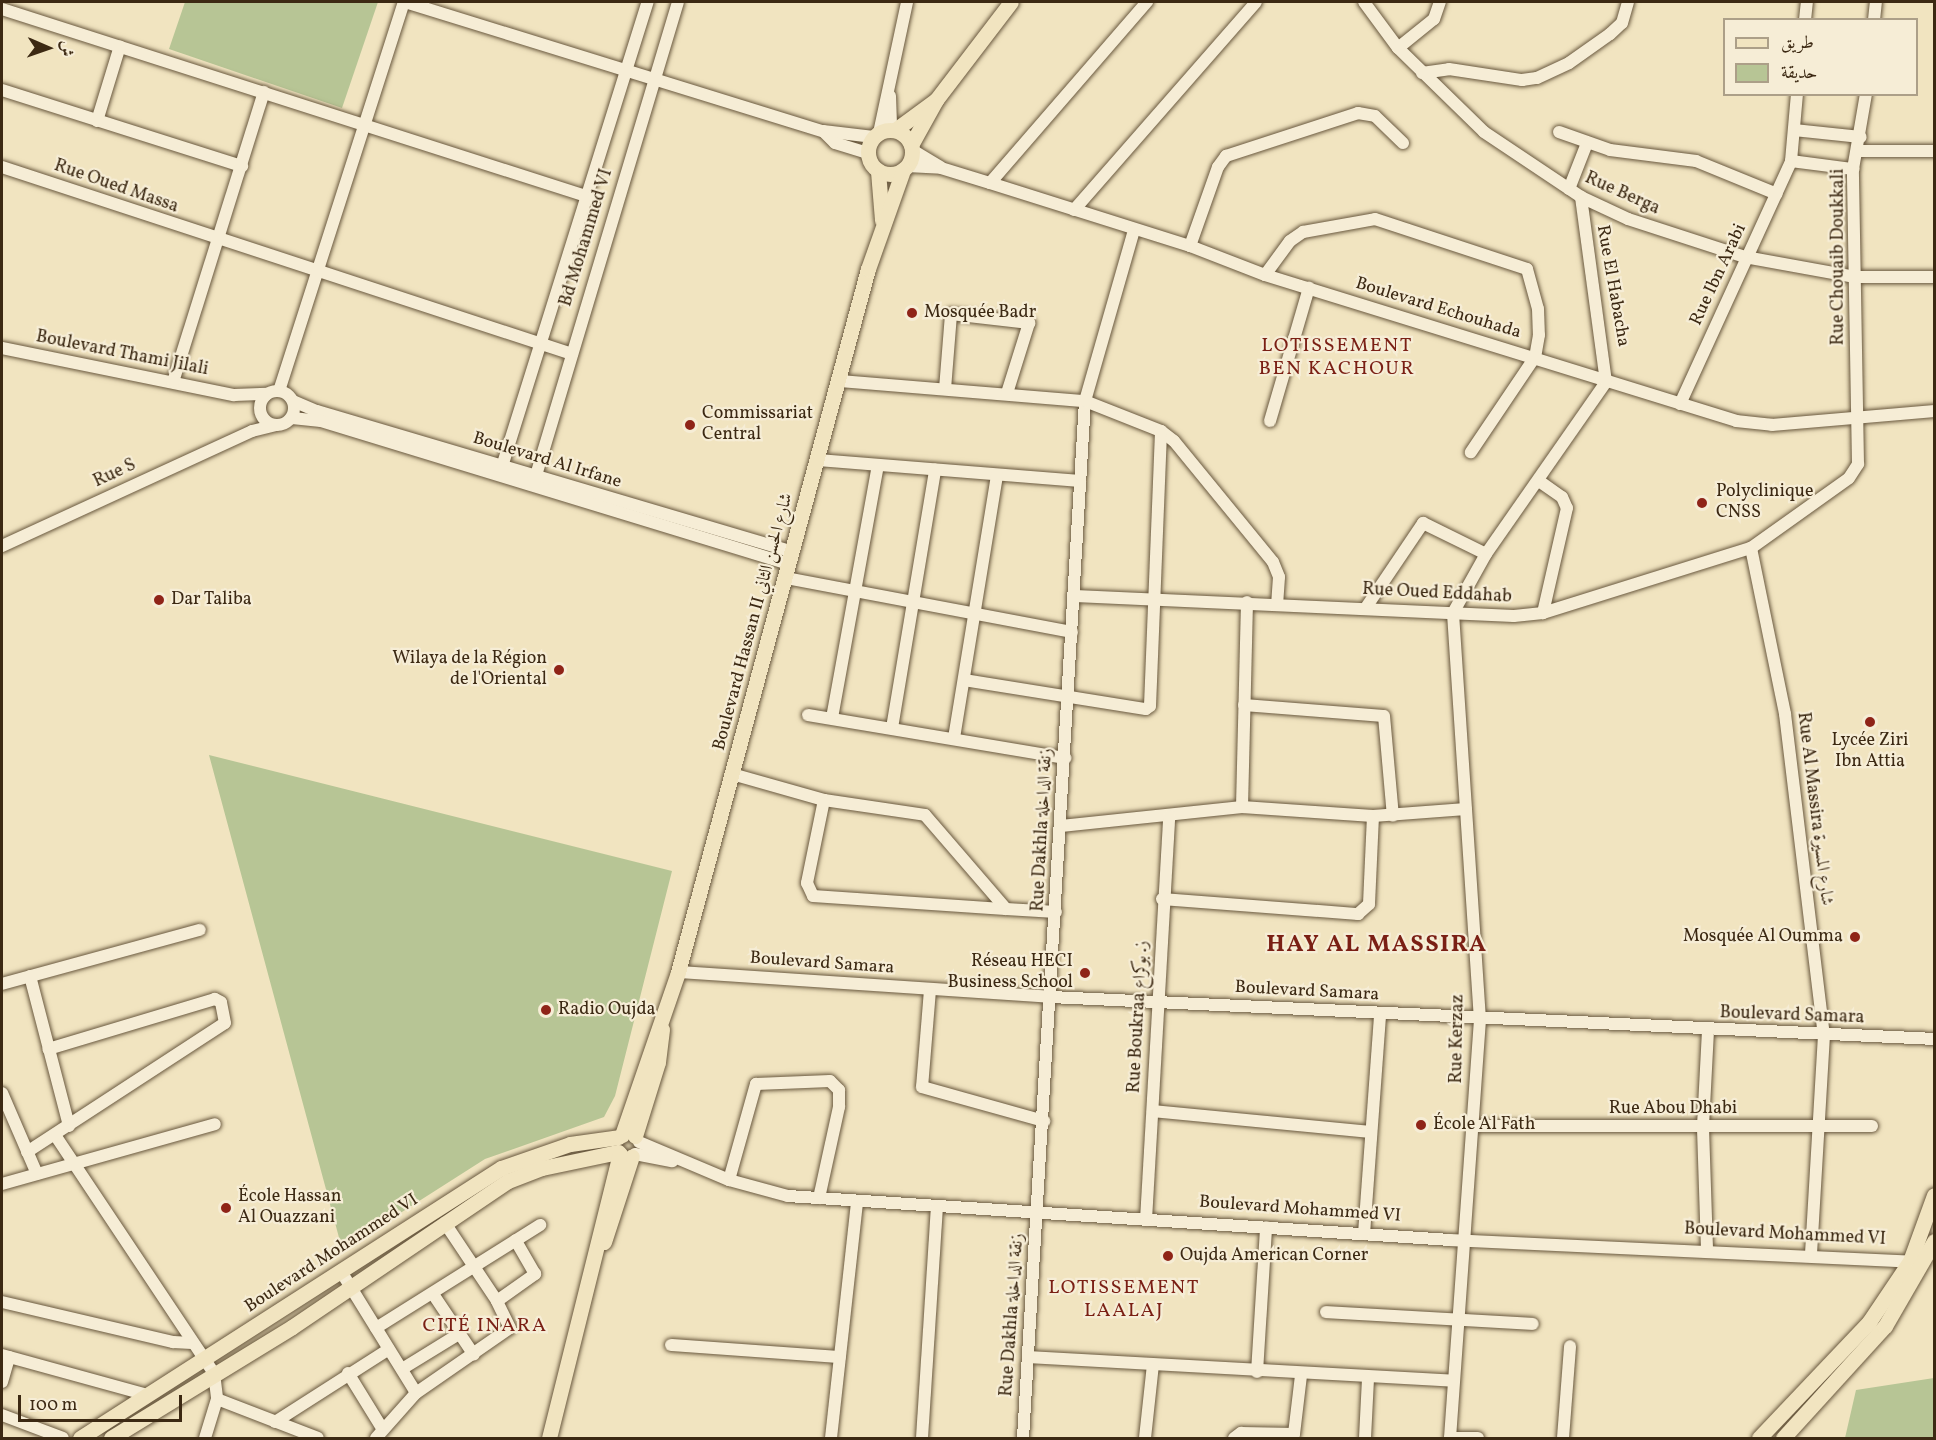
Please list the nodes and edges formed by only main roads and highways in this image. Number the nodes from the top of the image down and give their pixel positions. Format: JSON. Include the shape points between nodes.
{"nodes":[{"id":1,"x":1011,"y":2,"type":"edge"},
{"id":2,"x":936,"y":100,"type":"junction"},
{"id":3,"x":884,"y":132,"type":"junction"},
{"id":4,"x":912,"y":147,"type":"junction"},
{"id":5,"x":905,"y":168,"type":"junction"},
{"id":6,"x":878,"y":171,"type":"junction"},
{"id":7,"x":882,"y":226,"type":"junction"},
{"id":8,"x":627,"y":1146,"type":"junction"},
{"id":9,"x":1935,"y":1195,"type":"edge"},
{"id":10,"x":1935,"y":1241,"type":"edge"},
{"id":11,"x":1917,"y":1262,"type":"junction"},
{"id":12,"x":1806,"y":1403,"type":"junction"},
{"id":13,"x":80,"y":1438,"type":"edge"},
{"id":14,"x":111,"y":1438,"type":"edge"},
{"id":15,"x":549,"y":1438,"type":"edge"},
{"id":16,"x":1759,"y":1438,"type":"edge"},
{"id":17,"x":1783,"y":1438,"type":"edge"}],
"edges":[{"from":1,"to":2,"type":"main road"},
{"from":2,"to":3,"type":"main road"},
{"from":2,"to":4,"type":"main road"},
{"from":3,"to":4,"type":"main road","via":[[904,135]]},
{"from":3,"to":6,"type":"main road","via":[[868,153]]},
{"from":4,"to":5,"type":"main road"},
{"from":5,"to":6,"type":"main road","via":[[892,174]]},
{"from":5,"to":7,"type":"main road","name":"Boulevard Hassan II شارع الحسن الثاني"},
{"from":6,"to":7,"type":"main road","name":"Boulevard Hassan II شارع الحسن الثاني"},
{"from":7,"to":8,"type":"main road","name":"Boulevard Hassan II شارع الحسن الثاني","via":[[662,1028],[658,1062]]},
{"from":8,"to":13,"type":"main road","name":"Boulevard Mohammed VI","via":[[570,1144],[501,1168]]},
{"from":8,"to":14,"type":"main road","name":"Boulevard Mohammed VI","via":[[521,1175],[352,1288]]},
{"from":8,"to":15,"type":"main road","name":"Boulevard Hassan II شارع الحسن الثاني","via":[[612,1225],[597,1255]]},
{"from":9,"to":11,"type":"main road"},
{"from":10,"to":11,"type":"main road"},
{"from":11,"to":12,"type":"main road","via":[[1885,1326]]},
{"from":12,"to":16,"type":"main road"},
{"from":12,"to":17,"type":"main road"}]}
